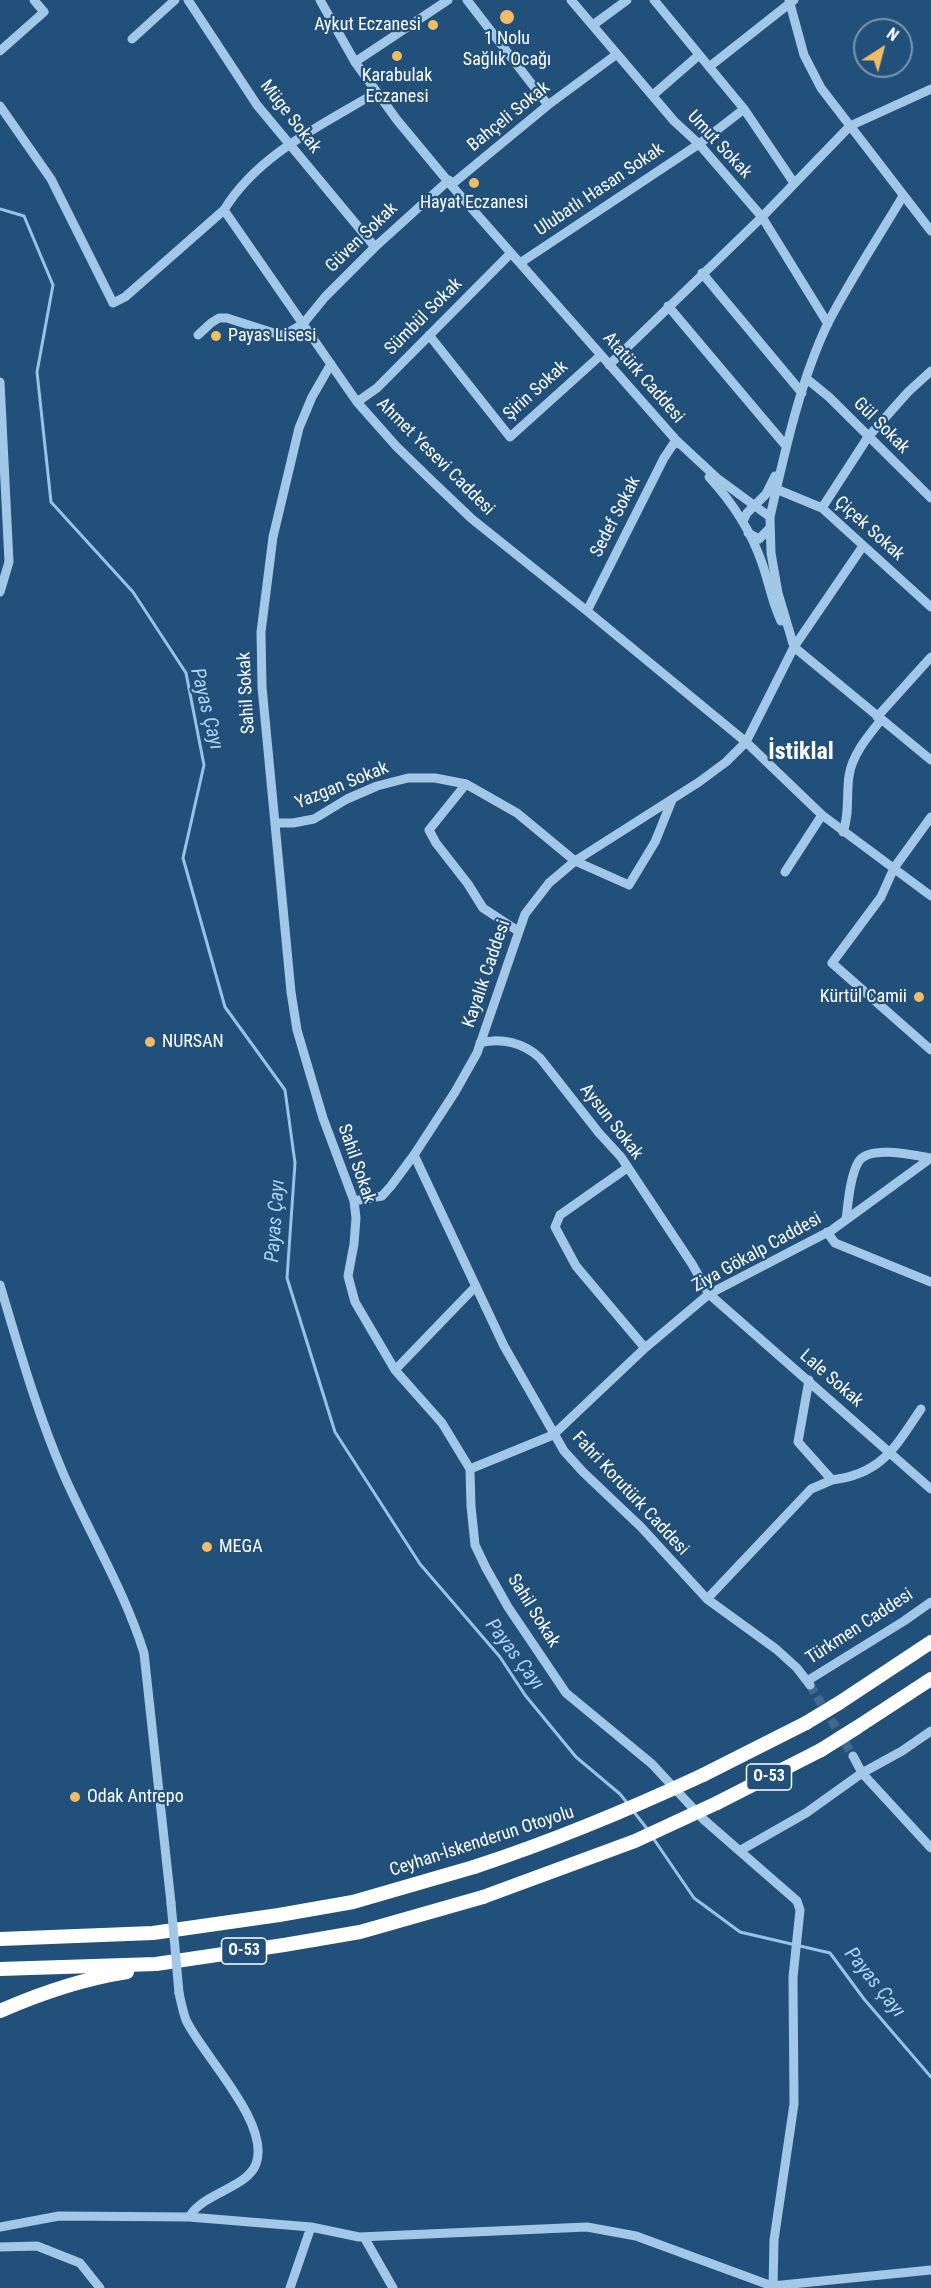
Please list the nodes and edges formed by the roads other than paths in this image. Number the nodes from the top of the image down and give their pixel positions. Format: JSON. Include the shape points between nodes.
{"nodes":[{"id":1,"x":34,"y":0,"type":"edge"},
{"id":2,"x":176,"y":0,"type":"edge"},
{"id":3,"x":188,"y":0,"type":"edge"},
{"id":4,"x":320,"y":0,"type":"edge"},
{"id":5,"x":467,"y":0,"type":"edge"},
{"id":6,"x":571,"y":0,"type":"edge"},
{"id":7,"x":627,"y":0,"type":"edge"},
{"id":8,"x":654,"y":0,"type":"edge"},
{"id":9,"x":444,"y":1,"type":"edge"},
{"id":10,"x":791,"y":1,"type":"edge"},
{"id":11,"x":593,"y":26,"type":"junction"},
{"id":12,"x":132,"y":39,"type":"dead end"},
{"id":13,"x":0,"y":51,"type":"edge"},
{"id":14,"x":617,"y":54,"type":"junction"},
{"id":15,"x":699,"y":55,"type":"junction"},
{"id":16,"x":355,"y":62,"type":"junction"},
{"id":17,"x":709,"y":68,"type":"junction"},
{"id":18,"x":931,"y":89,"type":"edge"},
{"id":19,"x":377,"y":92,"type":"junction"},
{"id":20,"x":652,"y":95,"type":"junction"},
{"id":21,"x":548,"y":105,"type":"junction"},
{"id":22,"x":0,"y":106,"type":"edge"},
{"id":23,"x":744,"y":109,"type":"junction"},
{"id":24,"x":850,"y":126,"type":"junction"},
{"id":25,"x":699,"y":144,"type":"junction"},
{"id":26,"x":289,"y":145,"type":"junction"},
{"id":27,"x":450,"y":183,"type":"junction"},
{"id":28,"x":794,"y":183,"type":"junction"},
{"id":29,"x":903,"y":196,"type":"junction"},
{"id":30,"x":224,"y":210,"type":"junction"},
{"id":31,"x":762,"y":217,"type":"junction"},
{"id":32,"x":931,"y":231,"type":"edge"},
{"id":33,"x":375,"y":247,"type":"junction"},
{"id":34,"x":511,"y":253,"type":"junction"},
{"id":35,"x":520,"y":263,"type":"junction"},
{"id":36,"x":702,"y":273,"type":"junction"},
{"id":37,"x":668,"y":306,"type":"junction"},
{"id":38,"x":303,"y":324,"type":"junction"},
{"id":39,"x":828,"y":324,"type":"junction"},
{"id":40,"x":198,"y":335,"type":"dead end"},
{"id":41,"x":429,"y":335,"type":"junction"},
{"id":42,"x":601,"y":355,"type":"junction"},
{"id":43,"x":331,"y":364,"type":"junction"},
{"id":44,"x":609,"y":365,"type":"junction"},
{"id":45,"x":931,"y":371,"type":"edge"},
{"id":46,"x":807,"y":379,"type":"junction"},
{"id":47,"x":0,"y":382,"type":"edge"},
{"id":48,"x":802,"y":393,"type":"junction"},
{"id":49,"x":357,"y":402,"type":"junction"},
{"id":50,"x":868,"y":437,"type":"junction"},
{"id":51,"x":676,"y":440,"type":"junction"},
{"id":52,"x":785,"y":450,"type":"junction"},
{"id":53,"x":776,"y":489,"type":"junction"},
{"id":54,"x":931,"y":498,"type":"edge"},
{"id":55,"x":754,"y":506,"type":"junction"},
{"id":56,"x":822,"y":508,"type":"junction"},
{"id":57,"x":770,"y":517,"type":"junction"},
{"id":58,"x":743,"y":521,"type":"junction"},
{"id":59,"x":770,"y":528,"type":"junction"},
{"id":60,"x":748,"y":533,"type":"junction"},
{"id":61,"x":863,"y":546,"type":"junction"},
{"id":62,"x":0,"y":592,"type":"edge"},
{"id":63,"x":931,"y":608,"type":"edge"},
{"id":64,"x":587,"y":611,"type":"junction"},
{"id":65,"x":794,"y":647,"type":"junction"},
{"id":66,"x":931,"y":657,"type":"edge"},
{"id":67,"x":879,"y":718,"type":"junction"},
{"id":68,"x":746,"y":742,"type":"junction"},
{"id":69,"x":931,"y":760,"type":"edge"},
{"id":70,"x":466,"y":784,"type":"junction"},
{"id":71,"x":672,"y":799,"type":"junction"},
{"id":72,"x":822,"y":815,"type":"junction"},
{"id":73,"x":931,"y":817,"type":"edge"},
{"id":74,"x":275,"y":823,"type":"junction"},
{"id":75,"x":843,"y":832,"type":"junction"},
{"id":76,"x":575,"y":861,"type":"junction"},
{"id":77,"x":894,"y":868,"type":"junction"},
{"id":78,"x":785,"y":872,"type":"dead end"},
{"id":79,"x":931,"y":896,"type":"edge"},
{"id":80,"x":518,"y":931,"type":"junction"},
{"id":81,"x":480,"y":1043,"type":"junction"},
{"id":82,"x":931,"y":1050,"type":"edge"},
{"id":83,"x":414,"y":1155,"type":"junction"},
{"id":84,"x":931,"y":1158,"type":"edge"},
{"id":85,"x":627,"y":1168,"type":"junction"},
{"id":86,"x":354,"y":1201,"type":"junction"},
{"id":87,"x":846,"y":1220,"type":"junction"},
{"id":88,"x":827,"y":1232,"type":"junction"},
{"id":89,"x":931,"y":1282,"type":"edge"},
{"id":90,"x":0,"y":1285,"type":"edge"},
{"id":91,"x":476,"y":1286,"type":"junction"},
{"id":92,"x":709,"y":1294,"type":"junction"},
{"id":93,"x":645,"y":1348,"type":"junction"},
{"id":94,"x":395,"y":1370,"type":"junction"},
{"id":95,"x":809,"y":1380,"type":"junction"},
{"id":96,"x":921,"y":1409,"type":"dead end"},
{"id":97,"x":554,"y":1434,"type":"junction"},
{"id":98,"x":891,"y":1454,"type":"junction"},
{"id":99,"x":470,"y":1469,"type":"junction"},
{"id":100,"x":832,"y":1480,"type":"junction"},
{"id":101,"x":931,"y":1489,"type":"edge"},
{"id":102,"x":707,"y":1599,"type":"junction"},
{"id":103,"x":931,"y":1602,"type":"edge"},
{"id":104,"x":931,"y":1642,"type":"edge"},
{"id":105,"x":931,"y":1679,"type":"edge"},
{"id":106,"x":808,"y":1683,"type":"joint"},
{"id":107,"x":931,"y":1731,"type":"edge"},
{"id":108,"x":853,"y":1756,"type":"tunnel mouth"},
{"id":109,"x":862,"y":1773,"type":"junction"},
{"id":110,"x":931,"y":1848,"type":"edge"},
{"id":111,"x":741,"y":1850,"type":"junction"},
{"id":112,"x":0,"y":1939,"type":"edge"},
{"id":113,"x":284,"y":1946,"type":"junction"},
{"id":114,"x":0,"y":1969,"type":"edge"},
{"id":115,"x":0,"y":2011,"type":"edge"},
{"id":116,"x":189,"y":2217,"type":"junction"},
{"id":117,"x":0,"y":2227,"type":"edge"},
{"id":118,"x":311,"y":2228,"type":"junction"},
{"id":119,"x":364,"y":2237,"type":"junction"},
{"id":120,"x":0,"y":2247,"type":"edge"},
{"id":121,"x":931,"y":2270,"type":"edge"},
{"id":122,"x":772,"y":2287,"type":"edge"},
{"id":123,"x":100,"y":2288,"type":"edge"},
{"id":124,"x":290,"y":2288,"type":"edge"},
{"id":125,"x":393,"y":2288,"type":"edge"}],
"edges":[{"from":1,"to":13,"type":"street","via":[[44,12]]},
{"from":2,"to":12,"type":"street"},
{"from":3,"to":26,"type":"street","name":"Müge Sokak","via":[[257,105]]},
{"from":4,"to":16,"type":"street","name":"Atatürk Caddesi"},
{"from":5,"to":21,"type":"street"},
{"from":6,"to":11,"type":"street","name":"Umut Sokak"},
{"from":7,"to":11,"type":"street"},
{"from":8,"to":15,"type":"street"},
{"from":9,"to":16,"type":"street"},
{"from":10,"to":17,"type":"street"},
{"from":10,"to":24,"type":"street","via":[[804,55],[821,88]]},
{"from":11,"to":14,"type":"street","name":"Umut Sokak"},
{"from":14,"to":20,"type":"street","name":"Umut Sokak"},
{"from":14,"to":21,"type":"street","name":"Bahçeli Sokak"},
{"from":15,"to":17,"type":"street"},
{"from":15,"to":20,"type":"street"},
{"from":16,"to":19,"type":"street","name":"Atatürk Caddesi"},
{"from":17,"to":23,"type":"street"},
{"from":18,"to":24,"type":"street"},
{"from":19,"to":26,"type":"street"},
{"from":19,"to":27,"type":"street","name":"Atatürk Caddesi"},
{"from":20,"to":25,"type":"street","name":"Umut Sokak"},
{"from":21,"to":27,"type":"street","name":"Bahçeli Sokak"},
{"from":22,"to":30,"type":"street","via":[[51,179],[113,303],[125,297]]},
{"from":23,"to":25,"type":"street","name":"Ulubatlı Hasan Sokak"},
{"from":23,"to":28,"type":"street"},
{"from":24,"to":28,"type":"street"},
{"from":24,"to":29,"type":"street"},
{"from":25,"to":31,"type":"street","name":"Umut Sokak"},
{"from":25,"to":35,"type":"street","name":"Ulubatlı Hasan Sokak"},
{"from":26,"to":30,"type":"street","via":[[247,178]]},
{"from":26,"to":33,"type":"street","name":"Müge Sokak"},
{"from":27,"to":33,"type":"street","name":"Güven Sokak"},
{"from":27,"to":34,"type":"street","name":"Atatürk Caddesi"},
{"from":28,"to":31,"type":"street"},
{"from":29,"to":32,"type":"street"},
{"from":29,"to":39,"type":"street"},
{"from":30,"to":38,"type":"street","name":"Ahmet Yesevi Caddesi"},
{"from":31,"to":36,"type":"street"},
{"from":31,"to":39,"type":"street","name":"Umut Sokak"},
{"from":33,"to":38,"type":"street","name":"Güven Sokak"},
{"from":34,"to":35,"type":"street","name":"Atatürk Caddesi"},
{"from":34,"to":41,"type":"street","name":"Sümbül Sokak"},
{"from":35,"to":42,"type":"street","name":"Atatürk Caddesi"},
{"from":36,"to":37,"type":"street"},
{"from":36,"to":48,"type":"street"},
{"from":37,"to":44,"type":"street"},
{"from":37,"to":52,"type":"street"},
{"from":38,"to":40,"type":"street","via":[[280,335],[219,318]]},
{"from":38,"to":43,"type":"street","name":"Ahmet Yesevi Caddesi"},
{"from":39,"to":46,"type":"street"},
{"from":41,"to":42,"type":"street","name":"Şirin Sokak","via":[[510,437]]},
{"from":41,"to":49,"type":"street","name":"Sümbül Sokak","via":[[377,388]]},
{"from":42,"to":44,"type":"street","name":"Atatürk Caddesi"},
{"from":43,"to":49,"type":"street","name":"Ahmet Yesevi Caddesi"},
{"from":43,"to":74,"type":"street","name":"Sahil Sokak","via":[[299,428],[273,537],[261,632],[262,687]]},
{"from":44,"to":51,"type":"street","name":"Atatürk Caddesi"},
{"from":45,"to":50,"type":"street"},
{"from":46,"to":48,"type":"street"},
{"from":46,"to":50,"type":"street","name":"Gül Sokak"},
{"from":47,"to":62,"type":"street","via":[[9,562]]},
{"from":48,"to":52,"type":"street"},
{"from":49,"to":64,"type":"street","name":"Ahmet Yesevi Caddesi","via":[[396,446],[472,519]]},
{"from":50,"to":54,"type":"street","name":"Gül Sokak"},
{"from":50,"to":56,"type":"street"},
{"from":51,"to":55,"type":"street","name":"Atatürk Caddesi"},
{"from":51,"to":58,"type":"street"},
{"from":51,"to":64,"type":"street","name":"Sedef Sokak","via":[[663,458]]},
{"from":52,"to":53,"type":"street"},
{"from":52,"to":55,"type":"street","via":[[766,494]]},
{"from":53,"to":56,"type":"street","name":"Çiçek Sokak"},
{"from":53,"to":57,"type":"street"},
{"from":55,"to":57,"type":"street","name":"Atatürk Caddesi"},
{"from":55,"to":58,"type":"street"},
{"from":56,"to":61,"type":"street","name":"Çiçek Sokak"},
{"from":57,"to":59,"type":"street"},
{"from":58,"to":60,"type":"street"},
{"from":59,"to":60,"type":"street","via":[[759,539]]},
{"from":59,"to":65,"type":"street","via":[[778,593]]},
{"from":60,"to":65,"type":"street","via":[[762,562],[775,608]]},
{"from":61,"to":63,"type":"street","name":"Çiçek Sokak"},
{"from":61,"to":65,"type":"street","name":"Kayalık Caddesi"},
{"from":64,"to":68,"type":"street","name":"Ahmet Yesevi Caddesi"},
{"from":65,"to":67,"type":"street"},
{"from":65,"to":68,"type":"street","name":"Kayalık Caddesi"},
{"from":66,"to":67,"type":"street"},
{"from":67,"to":69,"type":"street"},
{"from":67,"to":75,"type":"street","via":[[851,764],[848,816]]},
{"from":68,"to":71,"type":"street","name":"Kayalık Caddesi","via":[[726,762]]},
{"from":68,"to":72,"type":"street","name":"Ahmet Yesevi Caddesi"},
{"from":70,"to":74,"type":"street","name":"Yazgan Sokak","via":[[408,778],[377,786],[314,819]]},
{"from":70,"to":76,"type":"street","name":"Yazgan Sokak","via":[[517,813]]},
{"from":70,"to":80,"type":"street","via":[[429,830],[483,908]]},
{"from":71,"to":76,"type":"street","name":"Kayalık Caddesi"},
{"from":71,"to":76,"type":"street","name":"Yazgan Sokak","via":[[655,842],[629,885]]},
{"from":72,"to":75,"type":"street","name":"Ahmet Yesevi Caddesi"},
{"from":72,"to":78,"type":"street"},
{"from":73,"to":77,"type":"street"},
{"from":74,"to":86,"type":"street","name":"Sahil Sokak","via":[[297,1030],[323,1118]]},
{"from":75,"to":77,"type":"street","name":"Ahmet Yesevi Caddesi"},
{"from":76,"to":80,"type":"street","name":"Kayalık Caddesi","via":[[549,883],[525,914]]},
{"from":77,"to":79,"type":"street","name":"Ahmet Yesevi Caddesi"},
{"from":77,"to":82,"type":"street","via":[[881,897],[832,963]]},
{"from":80,"to":81,"type":"street","name":"Kayalık Caddesi"},
{"from":81,"to":83,"type":"street","name":"Kayalık Caddesi","via":[[455,1092]]},
{"from":81,"to":85,"type":"street","name":"Aysun Sokak","via":[[498,1040],[530,1048]]},
{"from":83,"to":86,"type":"street","name":"Kayalık Caddesi","via":[[382,1196]]},
{"from":83,"to":91,"type":"street","name":"Fahri Korutürk Caddesi"},
{"from":84,"to":87,"type":"street","name":"Ziya Gökalp Caddesi"},
{"from":84,"to":87,"type":"street","via":[[882,1152],[865,1155],[858,1162]]},
{"from":85,"to":92,"type":"street","name":"Aysun Sokak"},
{"from":85,"to":93,"type":"street","via":[[560,1215],[555,1227],[576,1266]]},
{"from":86,"to":94,"type":"street","name":"Sahil Sokak","via":[[354,1244],[348,1276],[355,1302]]},
{"from":87,"to":88,"type":"street","name":"Ziya Gökalp Caddesi"},
{"from":88,"to":89,"type":"street","via":[[835,1243]]},
{"from":88,"to":92,"type":"street","name":"Ziya Gökalp Caddesi"},
{"from":90,"to":116,"type":"street","bridge":true,"via":[[39,1415],[133,1618],[144,1653],[179,1993],[186,2020],[244,2107],[257,2141],[256,2165],[251,2172],[197,2205]]},
{"from":91,"to":94,"type":"street"},
{"from":91,"to":97,"type":"street","name":"Fahri Korutürk Caddesi","via":[[504,1346]]},
{"from":92,"to":93,"type":"street","name":"Ziya Gökalp Caddesi"},
{"from":92,"to":95,"type":"street","name":"Lale Sokak"},
{"from":93,"to":97,"type":"street","name":"Ziya Gökalp Caddesi"},
{"from":94,"to":99,"type":"street","name":"Sahil Sokak","via":[[442,1423]]},
{"from":95,"to":98,"type":"street","name":"Lale Sokak"},
{"from":95,"to":100,"type":"street","via":[[798,1442]]},
{"from":96,"to":98,"type":"street"},
{"from":97,"to":99,"type":"street"},
{"from":97,"to":102,"type":"street","name":"Fahri Korutürk Caddesi","via":[[583,1472],[641,1527]]},
{"from":98,"to":100,"type":"street","via":[[853,1478]]},
{"from":98,"to":101,"type":"street","name":"Lale Sokak"},
{"from":99,"to":111,"type":"street","name":"Sahil Sokak","via":[[475,1545],[508,1607],[566,1693],[652,1764],[703,1819]]},
{"from":100,"to":102,"type":"street","via":[[811,1489]]},
{"from":102,"to":106,"type":"street","name":"Fahri Korutürk Caddesi","via":[[776,1648]]},
{"from":103,"to":106,"type":"street","name":"Türkmen Caddesi"},
{"from":104,"to":112,"type":"highway","name":"Ceyhan-İskenderun Otoyolu","number":"O-53","bridge":true,"via":[[806,1723],[703,1775],[623,1813],[474,1867],[352,1902],[279,1915],[153,1933]]},
{"from":105,"to":113,"type":"highway","number":"O-53","bridge":true,"via":[[821,1750],[635,1841],[483,1897],[360,1932]]},
{"from":107,"to":109,"type":"street"},
{"from":108,"to":109,"type":"street"},
{"from":109,"to":110,"type":"street"},
{"from":109,"to":111,"type":"street","via":[[806,1813]]},
{"from":111,"to":122,"type":"street","name":"Sahil Sokak","via":[[797,1901],[800,1910],[793,1977],[794,2104],[774,2240]]},
{"from":113,"to":114,"type":"highway","number":"O-53","via":[[156,1964]]},
{"from":113,"to":115,"type":"highway","via":[[77,1982]]},
{"from":116,"to":117,"type":"street","via":[[59,2216]]},
{"from":116,"to":118,"type":"street"},
{"from":118,"to":119,"type":"street"},
{"from":118,"to":124,"type":"street"},
{"from":119,"to":122,"type":"street","via":[[587,2228],[636,2236]]},
{"from":119,"to":125,"type":"street"},
{"from":120,"to":123,"type":"street","via":[[37,2246],[80,2263]]},
{"from":121,"to":122,"type":"street"}]}
